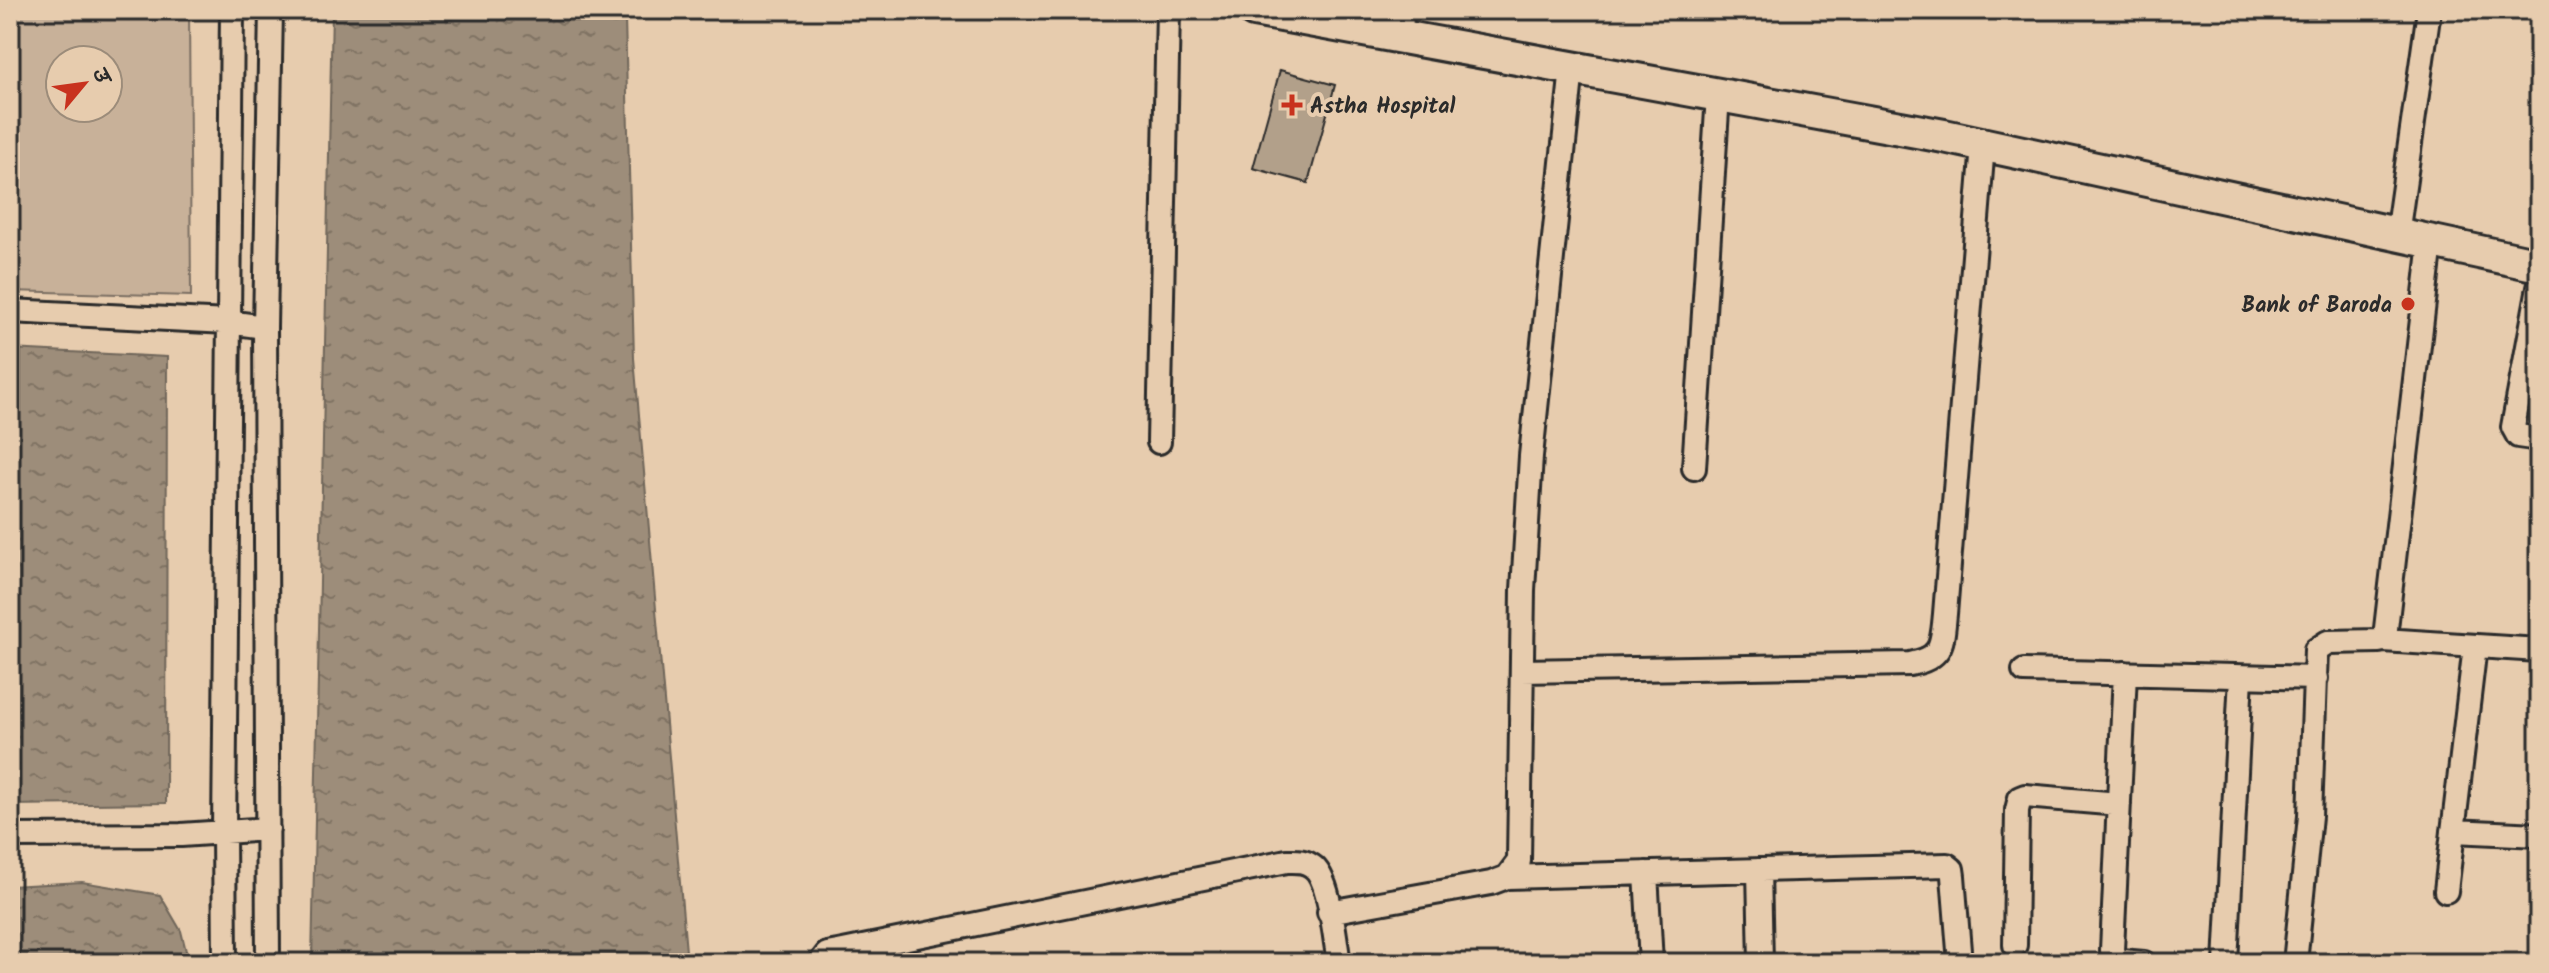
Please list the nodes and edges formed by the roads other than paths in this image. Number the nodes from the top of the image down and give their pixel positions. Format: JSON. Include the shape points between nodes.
{"nodes":[{"id":1,"x":232,"y":10,"type":"edge"},
{"id":2,"x":271,"y":10,"type":"edge"},
{"id":3,"x":1168,"y":10,"type":"edge"},
{"id":4,"x":1254,"y":10,"type":"edge"},
{"id":5,"x":2429,"y":10,"type":"edge"},
{"id":6,"x":1402,"y":24,"type":"edge"},
{"id":7,"x":1572,"y":68,"type":"junction"},
{"id":8,"x":1718,"y":95,"type":"junction"},
{"id":9,"x":1983,"y":145,"type":"junction"},
{"id":10,"x":2397,"y":235,"type":"junction"},
{"id":11,"x":2431,"y":242,"type":"junction"},
{"id":12,"x":2539,"y":265,"type":"edge"},
{"id":13,"x":2539,"y":287,"type":"edge"},
{"id":14,"x":10,"y":311,"type":"edge"},
{"id":15,"x":228,"y":322,"type":"junction"},
{"id":16,"x":265,"y":327,"type":"junction"},
{"id":17,"x":2539,"y":439,"type":"edge"},
{"id":18,"x":1159,"y":442,"type":"dead end"},
{"id":19,"x":1694,"y":468,"type":"dead end"},
{"id":20,"x":2383,"y":640,"type":"junction"},
{"id":21,"x":2475,"y":646,"type":"junction"},
{"id":22,"x":2539,"y":650,"type":"edge"},
{"id":23,"x":1522,"y":671,"type":"junction"},
{"id":24,"x":2024,"y":671,"type":"dead end"},
{"id":25,"x":2125,"y":673,"type":"junction"},
{"id":26,"x":2241,"y":677,"type":"junction"},
{"id":27,"x":2316,"y":678,"type":"junction"},
{"id":28,"x":2119,"y":804,"type":"junction"},
{"id":29,"x":268,"y":829,"type":"junction"},
{"id":30,"x":2453,"y":831,"type":"junction"},
{"id":31,"x":224,"y":832,"type":"junction"},
{"id":32,"x":2539,"y":835,"type":"edge"},
{"id":33,"x":10,"y":836,"type":"edge"},
{"id":34,"x":1759,"y":870,"type":"junction"},
{"id":35,"x":1646,"y":873,"type":"junction"},
{"id":36,"x":1507,"y":877,"type":"junction"},
{"id":37,"x":2446,"y":891,"type":"dead end"},
{"id":38,"x":1329,"y":912,"type":"junction"},
{"id":39,"x":2015,"y":945,"type":"dead end"},
{"id":40,"x":225,"y":963,"type":"edge"},
{"id":41,"x":268,"y":963,"type":"edge"},
{"id":42,"x":820,"y":963,"type":"edge"},
{"id":43,"x":1339,"y":963,"type":"edge"},
{"id":44,"x":1651,"y":963,"type":"edge"},
{"id":45,"x":1761,"y":963,"type":"edge"},
{"id":46,"x":1960,"y":963,"type":"edge"},
{"id":47,"x":2144,"y":963,"type":"edge"},
{"id":48,"x":2226,"y":963,"type":"edge"},
{"id":49,"x":2295,"y":963,"type":"edge"}],
"edges":[{"from":1,"to":15,"type":"street"},
{"from":2,"to":16,"type":"street"},
{"from":3,"to":18,"type":"street"},
{"from":4,"to":6,"type":"highway"},
{"from":5,"to":10,"type":"street"},
{"from":6,"to":7,"type":"highway"},
{"from":7,"to":8,"type":"highway"},
{"from":7,"to":23,"type":"street","via":[[1536,392]]},
{"from":8,"to":9,"type":"highway"},
{"from":8,"to":19,"type":"street"},
{"from":9,"to":10,"type":"highway"},
{"from":9,"to":23,"type":"street","via":[[1945,614],[1937,653],[1928,661],[1910,664]]},
{"from":10,"to":11,"type":"highway"},
{"from":11,"to":12,"type":"highway"},
{"from":11,"to":20,"type":"street"},
{"from":13,"to":17,"type":"street","via":[[2513,427],[2518,436]]},
{"from":14,"to":15,"type":"street"},
{"from":15,"to":16,"type":"street"},
{"from":15,"to":31,"type":"street"},
{"from":16,"to":29,"type":"street"},
{"from":20,"to":21,"type":"street"},
{"from":20,"to":27,"type":"street","via":[[2321,645],[2316,650]]},
{"from":21,"to":22,"type":"street"},
{"from":21,"to":30,"type":"street"},
{"from":23,"to":36,"type":"street","via":[[1521,847],[1519,861]]},
{"from":24,"to":25,"type":"street"},
{"from":25,"to":26,"type":"street"},
{"from":25,"to":28,"type":"street"},
{"from":26,"to":27,"type":"street"},
{"from":26,"to":48,"type":"street"},
{"from":27,"to":49,"type":"street","via":[[2310,816]]},
{"from":28,"to":39,"type":"street","via":[[2020,798]]},
{"from":28,"to":47,"type":"street","via":[[2112,950],[2121,961]]},
{"from":29,"to":31,"type":"street"},
{"from":29,"to":41,"type":"street"},
{"from":30,"to":32,"type":"street"},
{"from":30,"to":37,"type":"street"},
{"from":31,"to":33,"type":"street"},
{"from":31,"to":40,"type":"street"},
{"from":34,"to":35,"type":"street"},
{"from":34,"to":45,"type":"street"},
{"from":34,"to":46,"type":"street","via":[[1947,865],[1953,876]]},
{"from":35,"to":36,"type":"street"},
{"from":35,"to":44,"type":"street"},
{"from":36,"to":38,"type":"street"},
{"from":38,"to":42,"type":"street","via":[[1314,867],[1287,861],[827,954]]},
{"from":38,"to":43,"type":"street"}]}
